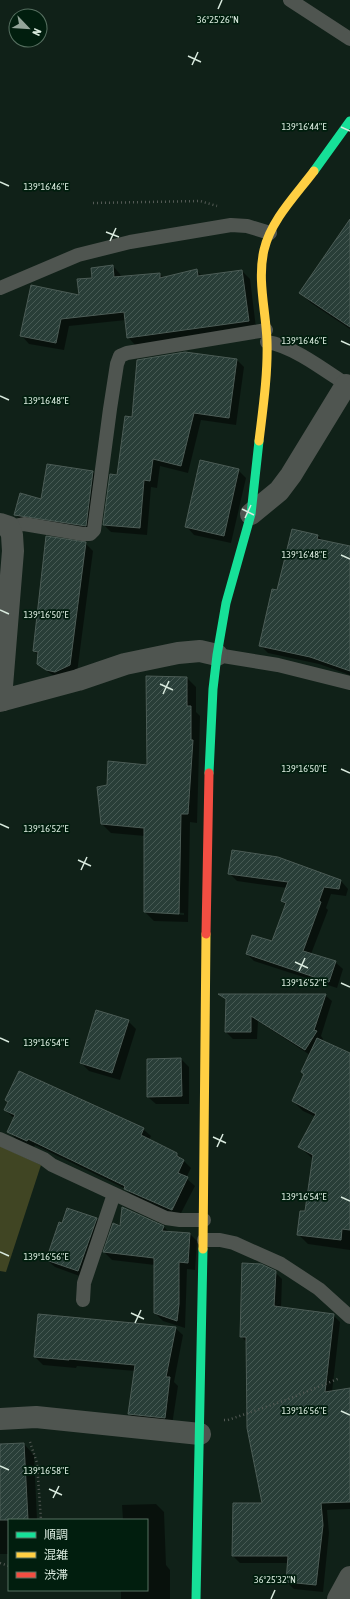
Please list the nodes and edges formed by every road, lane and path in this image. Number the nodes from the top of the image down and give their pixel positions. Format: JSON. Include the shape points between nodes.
{"nodes":[{"id":1,"x":290,"y":0,"type":"edge"},
{"id":2,"x":350,"y":39,"type":"edge"},
{"id":3,"x":350,"y":121,"type":"edge"},
{"id":4,"x":92,"y":203,"type":"dead end"},
{"id":5,"x":247,"y":226,"type":"junction"},
{"id":6,"x":270,"y":233,"type":"junction"},
{"id":7,"x":0,"y":288,"type":"edge"},
{"id":8,"x":266,"y":336,"type":"junction"},
{"id":9,"x":348,"y":386,"type":"edge"},
{"id":10,"x":250,"y":514,"type":"junction"},
{"id":11,"x":4,"y":526,"type":"edge"},
{"id":12,"x":217,"y":655,"type":"junction"},
{"id":13,"x":350,"y":683,"type":"edge"},
{"id":14,"x":2,"y":700,"type":"edge"},
{"id":15,"x":0,"y":1139,"type":"edge"},
{"id":16,"x":114,"y":1194,"type":"junction"},
{"id":17,"x":204,"y":1220,"type":"junction"},
{"id":18,"x":204,"y":1240,"type":"junction"},
{"id":19,"x":83,"y":1300,"type":"dead end"},
{"id":20,"x":350,"y":1317,"type":"edge"},
{"id":21,"x":340,"y":1378,"type":"dead end"},
{"id":22,"x":26,"y":1417,"type":"junction"},
{"id":23,"x":0,"y":1419,"type":"edge"},
{"id":24,"x":222,"y":1420,"type":"dead end"},
{"id":25,"x":200,"y":1434,"type":"junction"},
{"id":26,"x":41,"y":1519,"type":"edge"},
{"id":27,"x":350,"y":1577,"type":"edge"},
{"id":28,"x":196,"y":1599,"type":"edge"},
{"id":29,"x":338,"y":1599,"type":"edge"}],
"edges":[{"from":1,"to":2,"type":"lane"},
{"from":3,"to":6,"type":"street"},
{"from":4,"to":5,"type":"path","via":[[200,201],[232,213]]},
{"from":5,"to":6,"type":"lane"},
{"from":5,"to":7,"type":"lane","via":[[230,225],[122,244],[78,255]]},
{"from":6,"to":8,"type":"street","via":[[262,260]]},
{"from":8,"to":9,"type":"lane"},
{"from":8,"to":10,"type":"street","via":[[265,382]]},
{"from":8,"to":11,"type":"lane","via":[[127,353],[120,356],[110,409],[94,530],[90,534],[83,534],[24,524]]},
{"from":9,"to":10,"type":"street","via":[[279,491]]},
{"from":10,"to":12,"type":"street","via":[[226,603]]},
{"from":11,"to":14,"type":"street","via":[[12,535],[13,551]]},
{"from":12,"to":13,"type":"lane","via":[[278,665]]},
{"from":12,"to":14,"type":"street","via":[[200,651],[178,653],[125,664],[78,680]]},
{"from":12,"to":17,"type":"street","via":[[211,720],[207,824]]},
{"from":15,"to":16,"type":"lane"},
{"from":16,"to":17,"type":"lane","via":[[166,1218]]},
{"from":16,"to":19,"type":"lane","via":[[84,1283]]},
{"from":17,"to":18,"type":"street"},
{"from":18,"to":20,"type":"lane","via":[[234,1243],[281,1264]]},
{"from":18,"to":25,"type":"street"},
{"from":21,"to":24,"type":"path","via":[[286,1400]]},
{"from":22,"to":23,"type":"street"},
{"from":22,"to":25,"type":"street"},
{"from":22,"to":26,"type":"path","via":[[37,1463]]},
{"from":25,"to":28,"type":"street"},
{"from":27,"to":29,"type":"street"}]}
